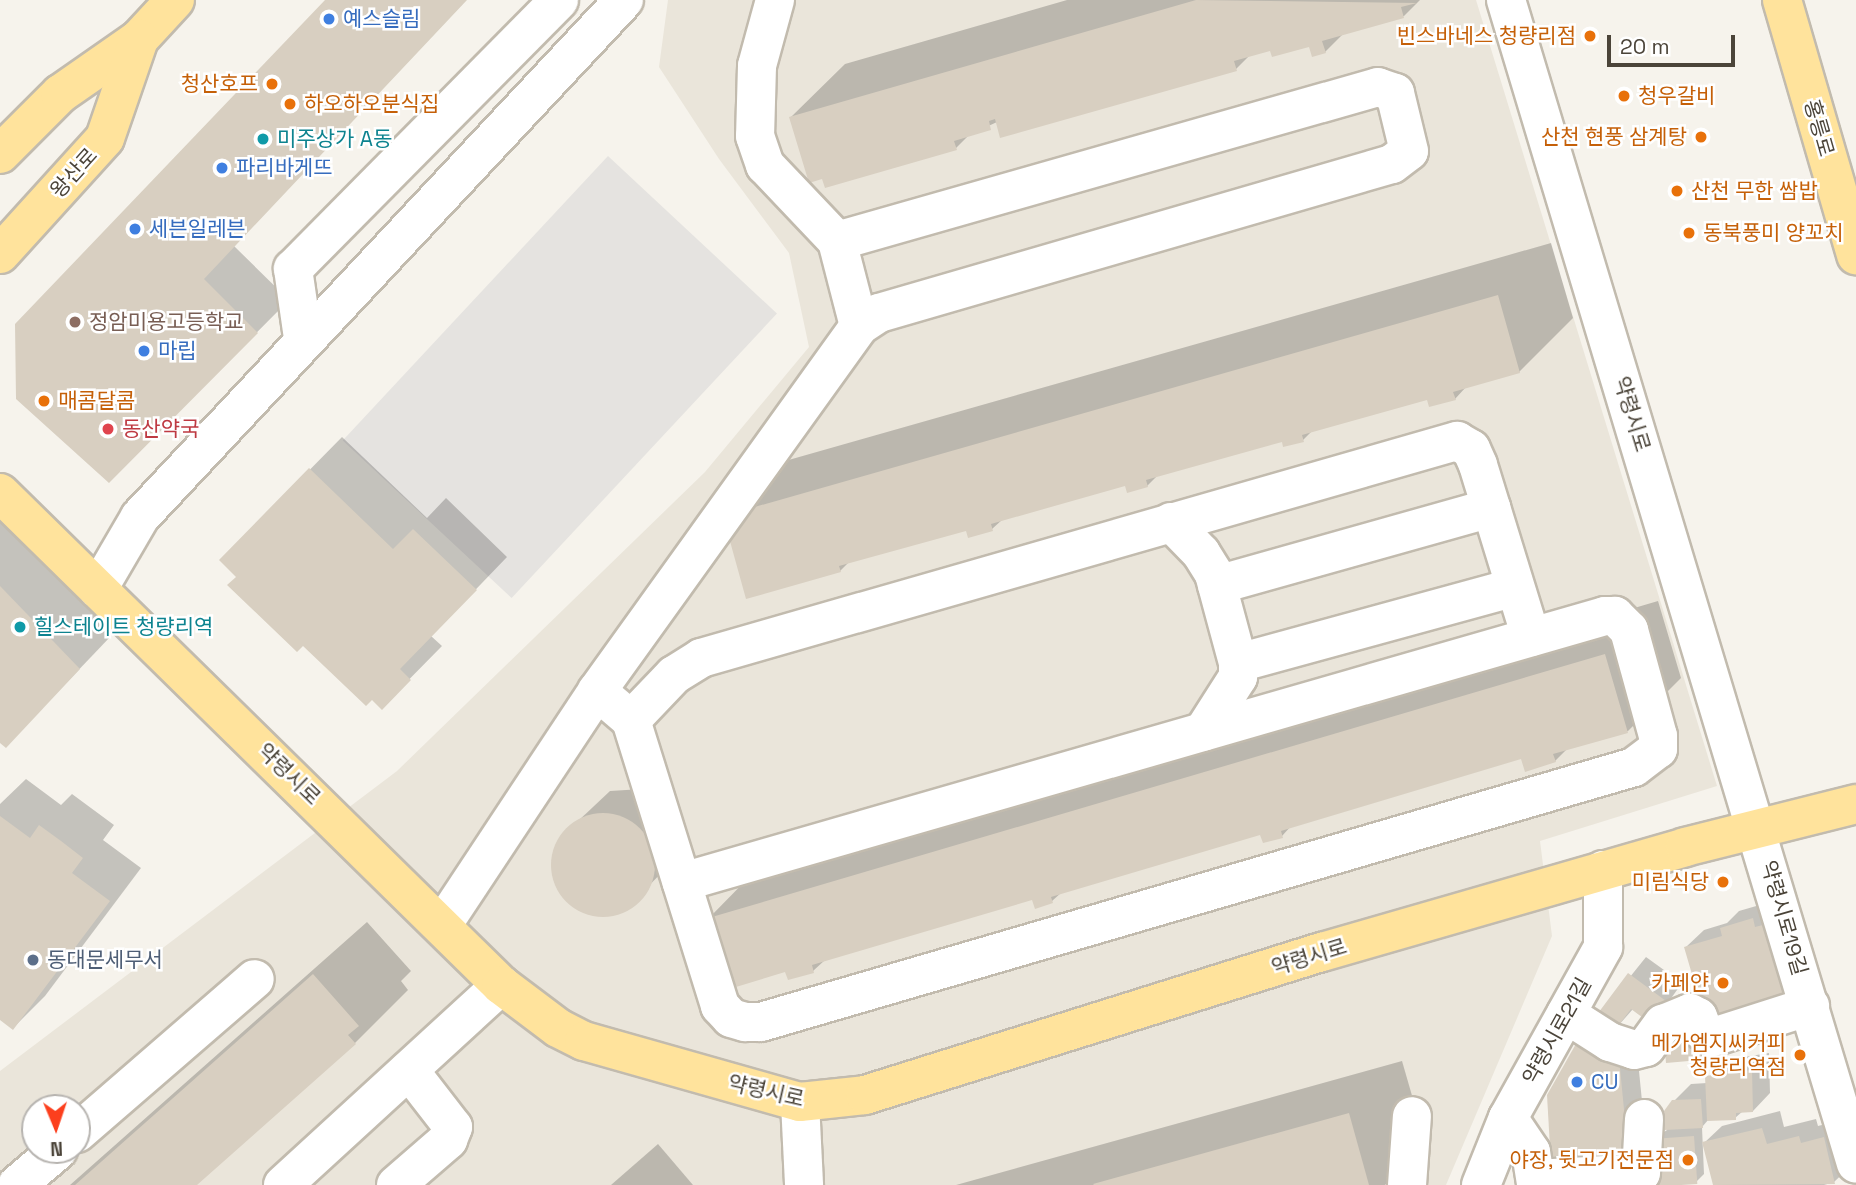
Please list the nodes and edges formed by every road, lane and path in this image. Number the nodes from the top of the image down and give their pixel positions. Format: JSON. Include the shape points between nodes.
{"nodes":[{"id":1,"x":175,"y":0,"type":"edge"},
{"id":2,"x":559,"y":0,"type":"edge"},
{"id":3,"x":624,"y":0,"type":"edge"},
{"id":4,"x":775,"y":0,"type":"edge"},
{"id":5,"x":1506,"y":0,"type":"edge"},
{"id":6,"x":1782,"y":0,"type":"edge"},
{"id":7,"x":139,"y":39,"type":"junction"},
{"id":8,"x":0,"y":154,"type":"edge"},
{"id":9,"x":836,"y":241,"type":"junction"},
{"id":10,"x":0,"y":254,"type":"edge"},
{"id":11,"x":1856,"y":255,"type":"edge"},
{"id":12,"x":859,"y":326,"type":"junction"},
{"id":13,"x":303,"y":338,"type":"junction"},
{"id":14,"x":0,"y":494,"type":"edge"},
{"id":15,"x":1491,"y":508,"type":"junction"},
{"id":16,"x":1171,"y":522,"type":"junction"},
{"id":17,"x":1217,"y":585,"type":"junction"},
{"id":18,"x":1515,"y":586,"type":"junction"},
{"id":19,"x":98,"y":589,"type":"junction"},
{"id":20,"x":1531,"y":637,"type":"junction"},
{"id":21,"x":1238,"y":663,"type":"junction"},
{"id":22,"x":597,"y":691,"type":"junction"},
{"id":23,"x":631,"y":720,"type":"junction"},
{"id":24,"x":1203,"y":732,"type":"junction"},
{"id":25,"x":1856,"y":804,"type":"edge"},
{"id":26,"x":1758,"y":829,"type":"junction"},
{"id":27,"x":1603,"y":870,"type":"junction"},
{"id":28,"x":682,"y":882,"type":"junction"},
{"id":29,"x":443,"y":924,"type":"junction"},
{"id":30,"x":255,"y":979,"type":"dead end"},
{"id":31,"x":501,"y":985,"type":"junction"},
{"id":32,"x":1810,"y":1006,"type":"junction"},
{"id":33,"x":1566,"y":1014,"type":"junction"},
{"id":34,"x":409,"y":1070,"type":"junction"},
{"id":35,"x":800,"y":1102,"type":"junction"},
{"id":36,"x":1412,"y":1116,"type":"dead end"},
{"id":37,"x":1508,"y":1118,"type":"junction"},
{"id":38,"x":1644,"y":1119,"type":"dead end"},
{"id":39,"x":91,"y":1121,"type":"edge"},
{"id":40,"x":42,"y":1164,"type":"edge"},
{"id":41,"x":1856,"y":1164,"type":"edge"},
{"id":42,"x":1536,"y":1182,"type":"edge"},
{"id":43,"x":807,"y":1183,"type":"edge"},
{"id":44,"x":18,"y":1185,"type":"edge"},
{"id":45,"x":283,"y":1185,"type":"edge"},
{"id":46,"x":396,"y":1185,"type":"edge"},
{"id":47,"x":1407,"y":1185,"type":"edge"},
{"id":48,"x":1481,"y":1185,"type":"edge"}],
"edges":[{"from":1,"to":7,"type":"main road","name":"왕산로"},
{"from":2,"to":13,"type":"street","via":[[293,269]]},
{"from":3,"to":13,"type":"street"},
{"from":4,"to":9,"type":"street","via":[[757,66],[755,136],[765,165]]},
{"from":5,"to":26,"type":"street","name":"약령시로"},
{"from":6,"to":11,"type":"main road","name":"홍릉로"},
{"from":7,"to":8,"type":"main road","name":"왕산로","via":[[60,94]]},
{"from":7,"to":10,"type":"main road","name":"왕산로","via":[[105,138]]},
{"from":9,"to":12,"type":"street"},
{"from":9,"to":12,"type":"street","via":[[1378,87],[1395,93],[1409,145],[1404,158],[1392,164],[879,313]]},
{"from":12,"to":22,"type":"street"},
{"from":13,"to":19,"type":"street","via":[[140,517]]},
{"from":14,"to":19,"type":"main road","name":"약령시로"},
{"from":15,"to":16,"type":"street","via":[[1471,449],[1457,441]]},
{"from":15,"to":17,"type":"street"},
{"from":15,"to":18,"type":"street"},
{"from":16,"to":17,"type":"street","via":[[1208,562]]},
{"from":16,"to":23,"type":"street","via":[[701,658],[674,675]]},
{"from":17,"to":21,"type":"street"},
{"from":18,"to":20,"type":"street"},
{"from":18,"to":21,"type":"street"},
{"from":19,"to":29,"type":"main road","name":"약령시로"},
{"from":20,"to":24,"type":"street"},
{"from":20,"to":28,"type":"street","via":[[1605,616],[1624,622],[1658,749],[1647,760],[761,1022],[731,1018],[719,1006]]},
{"from":21,"to":24,"type":"street","via":[[1238,677]]},
{"from":22,"to":23,"type":"street"},
{"from":22,"to":29,"type":"street"},
{"from":23,"to":28,"type":"street"},
{"from":24,"to":28,"type":"street"},
{"from":25,"to":26,"type":"main road","name":"약령시로"},
{"from":26,"to":27,"type":"main road","name":"약령시로"},
{"from":26,"to":32,"type":"street","name":"약령시로19길"},
{"from":27,"to":33,"type":"street","name":"약령시로21길","via":[[1603,947]]},
{"from":27,"to":35,"type":"main road","name":"약령시로","via":[[1322,952],[865,1095]]},
{"from":29,"to":31,"type":"main road","name":"약령시로"},
{"from":30,"to":39,"type":"street"},
{"from":31,"to":34,"type":"street"},
{"from":31,"to":35,"type":"main road","name":"약령시로","via":[[558,1028],[584,1041]]},
{"from":32,"to":33,"type":"street","via":[[1713,1037],[1704,1032],[1698,1017],[1689,1013],[1663,1024],[1646,1047],[1634,1050],[1611,1042]]},
{"from":32,"to":41,"type":"street","name":"약령시로19길"},
{"from":33,"to":37,"type":"street","name":"약령시로21길"},
{"from":34,"to":45,"type":"street"},
{"from":34,"to":46,"type":"street","via":[[453,1127],[448,1140]]},
{"from":35,"to":43,"type":"street"},
{"from":36,"to":47,"type":"street"},
{"from":37,"to":42,"type":"street","via":[[1531,1152]]},
{"from":37,"to":48,"type":"street","name":"약령시로21길"},
{"from":38,"to":42,"type":"street","via":[[1641,1173]]},
{"from":40,"to":44,"type":"street"}]}
